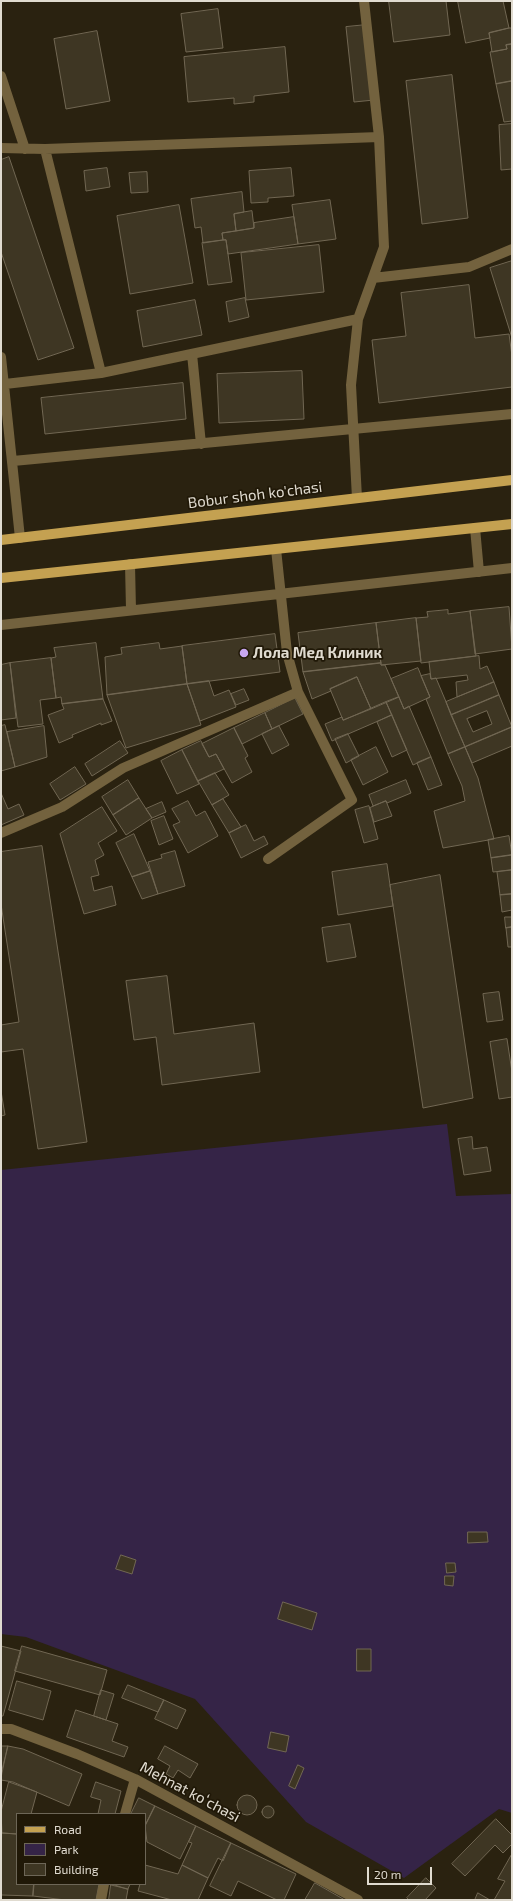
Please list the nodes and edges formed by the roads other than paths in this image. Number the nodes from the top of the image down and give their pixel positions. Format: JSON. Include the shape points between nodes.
{"nodes":[{"id":1,"x":364,"y":1,"type":"edge"},
{"id":2,"x":1,"y":76,"type":"edge"},
{"id":3,"x":379,"y":137,"type":"junction"},
{"id":4,"x":1,"y":148,"type":"edge"},
{"id":5,"x":25,"y":148,"type":"junction"},
{"id":6,"x":44,"y":149,"type":"junction"},
{"id":7,"x":512,"y":249,"type":"edge"},
{"id":8,"x":374,"y":278,"type":"junction"},
{"id":9,"x":358,"y":319,"type":"junction"},
{"id":10,"x":192,"y":354,"type":"junction"},
{"id":11,"x":1,"y":357,"type":"edge"},
{"id":12,"x":100,"y":373,"type":"junction"},
{"id":13,"x":5,"y":384,"type":"junction"},
{"id":14,"x":512,"y":414,"type":"edge"},
{"id":15,"x":353,"y":430,"type":"junction"},
{"id":16,"x":201,"y":444,"type":"junction"},
{"id":17,"x":12,"y":461,"type":"junction"},
{"id":18,"x":512,"y":480,"type":"edge"},
{"id":19,"x":357,"y":498,"type":"junction"},
{"id":20,"x":512,"y":524,"type":"edge"},
{"id":21,"x":475,"y":528,"type":"junction"},
{"id":22,"x":20,"y":538,"type":"junction"},
{"id":23,"x":1,"y":540,"type":"edge"},
{"id":24,"x":276,"y":549,"type":"junction"},
{"id":25,"x":130,"y":564,"type":"junction"},
{"id":26,"x":512,"y":568,"type":"edge"},
{"id":27,"x":479,"y":572,"type":"junction"},
{"id":28,"x":1,"y":578,"type":"edge"},
{"id":29,"x":280,"y":595,"type":"junction"},
{"id":30,"x":131,"y":610,"type":"junction"},
{"id":31,"x":1,"y":625,"type":"edge"},
{"id":32,"x":298,"y":692,"type":"junction"},
{"id":33,"x":1,"y":833,"type":"edge"},
{"id":34,"x":268,"y":859,"type":"dead end"},
{"id":35,"x":1,"y":1729,"type":"edge"},
{"id":36,"x":135,"y":1779,"type":"junction"},
{"id":37,"x":125,"y":1813,"type":"edge"},
{"id":38,"x":104,"y":1885,"type":"edge"},
{"id":39,"x":101,"y":1900,"type":"edge"},
{"id":40,"x":358,"y":1900,"type":"edge"}],
"edges":[{"from":1,"to":3,"type":"street"},
{"from":2,"to":5,"type":"street"},
{"from":3,"to":6,"type":"street"},
{"from":3,"to":8,"type":"street","via":[[384,247]]},
{"from":4,"to":5,"type":"street"},
{"from":5,"to":6,"type":"street"},
{"from":6,"to":12,"type":"street"},
{"from":7,"to":8,"type":"street","via":[[469,267]]},
{"from":8,"to":9,"type":"street"},
{"from":9,"to":10,"type":"street"},
{"from":9,"to":15,"type":"street","via":[[351,385]]},
{"from":10,"to":12,"type":"street"},
{"from":10,"to":16,"type":"street"},
{"from":11,"to":13,"type":"street"},
{"from":12,"to":13,"type":"street"},
{"from":13,"to":17,"type":"street"},
{"from":14,"to":15,"type":"street"},
{"from":15,"to":16,"type":"street"},
{"from":15,"to":19,"type":"street"},
{"from":16,"to":17,"type":"street"},
{"from":17,"to":22,"type":"street"},
{"from":18,"to":19,"type":"main road","name":"Bobur shoh ko'chasi"},
{"from":19,"to":22,"type":"main road","name":"Bobur shoh ko'chasi"},
{"from":20,"to":21,"type":"main road"},
{"from":21,"to":24,"type":"main road"},
{"from":21,"to":27,"type":"street"},
{"from":22,"to":23,"type":"main road","name":"Bobur shoh ko'chasi"},
{"from":24,"to":25,"type":"main road"},
{"from":24,"to":29,"type":"street"},
{"from":25,"to":28,"type":"main road"},
{"from":25,"to":30,"type":"street"},
{"from":26,"to":27,"type":"street"},
{"from":27,"to":29,"type":"street"},
{"from":29,"to":30,"type":"street"},
{"from":29,"to":32,"type":"street","via":[[288,653]]},
{"from":30,"to":31,"type":"street"},
{"from":32,"to":33,"type":"street","via":[[123,768],[62,807]]},
{"from":32,"to":34,"type":"street","via":[[352,800]]},
{"from":35,"to":36,"type":"street","name":"Mehnat koʻchasi","via":[[11,1730],[62,1749]]},
{"from":36,"to":37,"type":"street"},
{"from":36,"to":40,"type":"street","name":"Mehnat koʻchasi"},
{"from":38,"to":39,"type":"street"}]}
